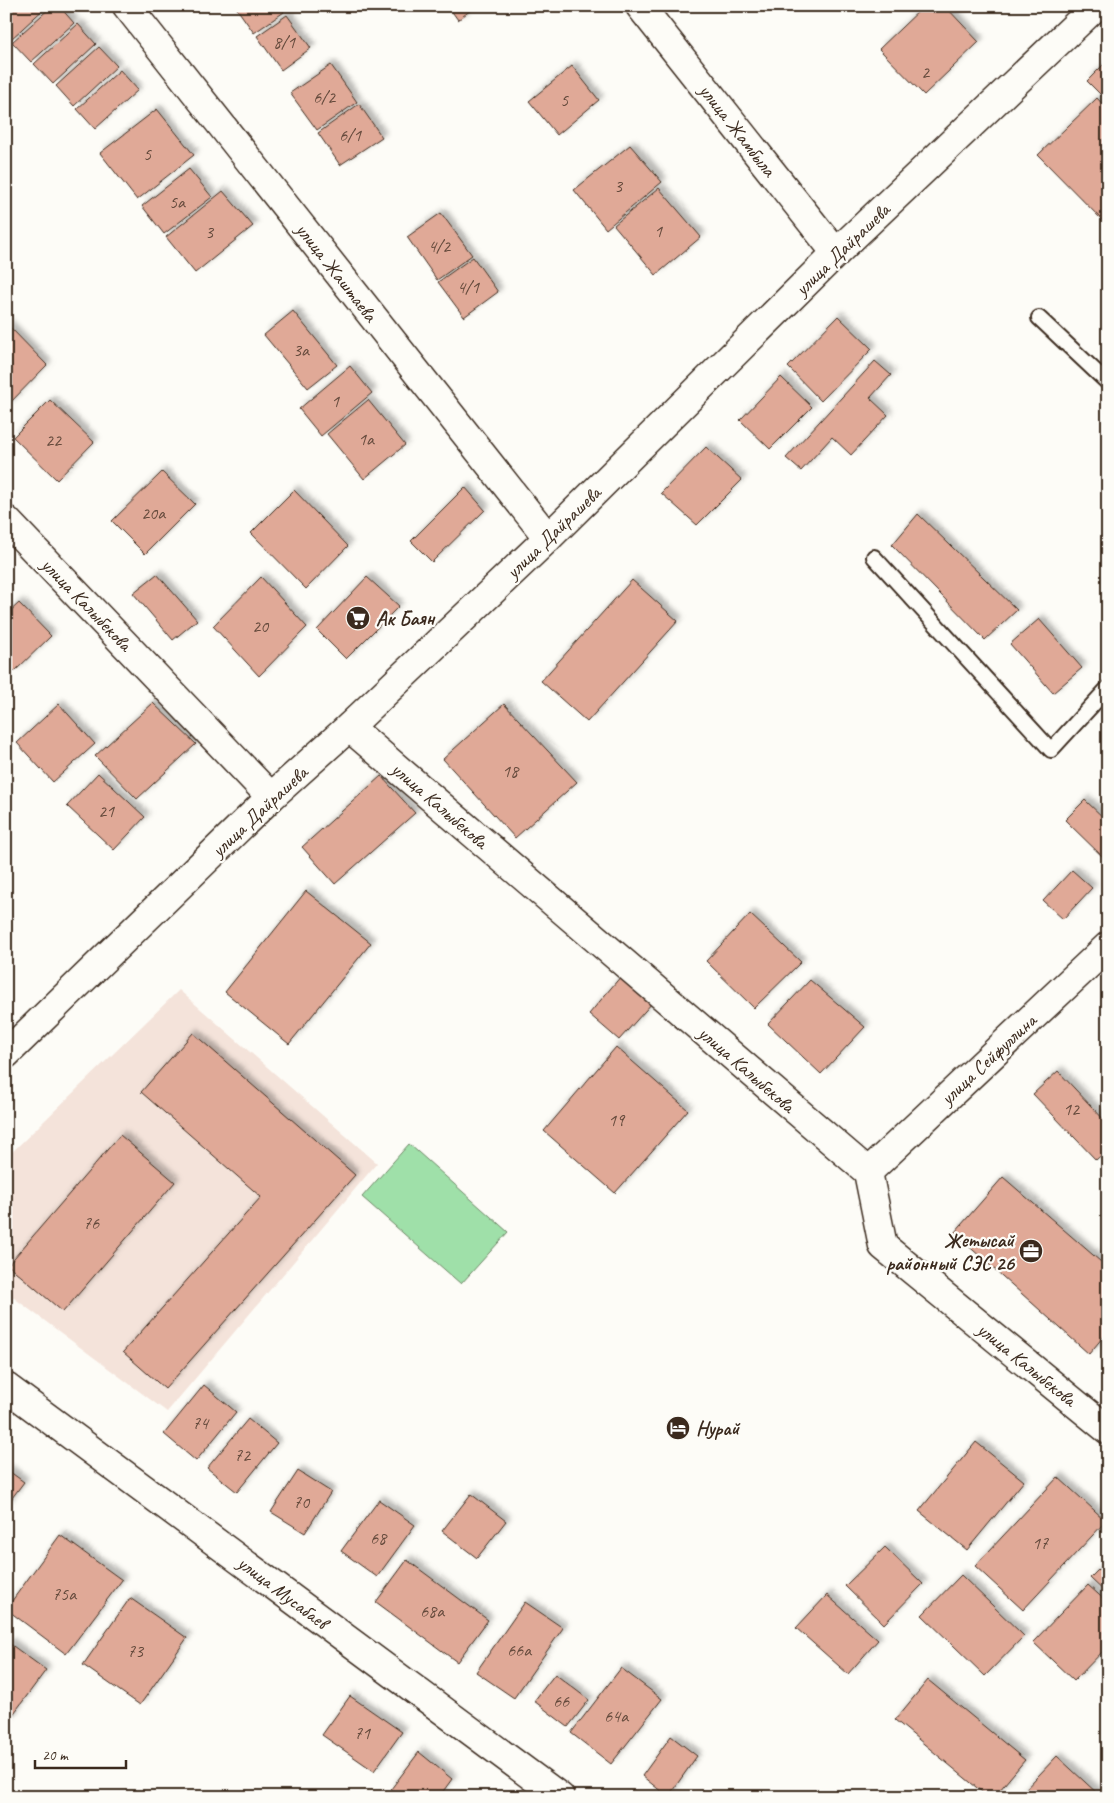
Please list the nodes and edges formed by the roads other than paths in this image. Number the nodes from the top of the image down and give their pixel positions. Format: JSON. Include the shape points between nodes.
{"nodes":[{"id":1,"x":127,"y":6,"type":"edge"},
{"id":2,"x":640,"y":6,"type":"edge"},
{"id":3,"x":1096,"y":6,"type":"edge"},
{"id":4,"x":836,"y":253,"type":"junction"},
{"id":5,"x":1039,"y":318,"type":"dead end"},
{"id":6,"x":1108,"y":383,"type":"edge"},
{"id":7,"x":6,"y":520,"type":"edge"},
{"id":8,"x":548,"y":538,"type":"junction"},
{"id":9,"x":874,"y":557,"type":"dead end"},
{"id":10,"x":1108,"y":688,"type":"edge"},
{"id":11,"x":350,"y":727,"type":"junction"},
{"id":12,"x":271,"y":797,"type":"junction"},
{"id":13,"x":1108,"y":946,"type":"edge"},
{"id":14,"x":6,"y":1054,"type":"edge"},
{"id":15,"x":868,"y":1172,"type":"junction"},
{"id":16,"x":6,"y":1386,"type":"edge"},
{"id":17,"x":1108,"y":1430,"type":"edge"},
{"id":18,"x":560,"y":1797,"type":"edge"}],
"edges":[{"from":1,"to":8,"type":"street","name":"улица Жаштаева"},
{"from":2,"to":4,"type":"street","name":"улица Жамбыла"},
{"from":3,"to":4,"type":"street","name":"улица Дайрашева"},
{"from":4,"to":8,"type":"street","name":"улица Дайрашева"},
{"from":5,"to":6,"type":"lane"},
{"from":7,"to":12,"type":"street","name":"улица Калыбекова"},
{"from":8,"to":11,"type":"street","name":"улица Дайрашева"},
{"from":9,"to":10,"type":"lane","via":[[1051,750]]},
{"from":11,"to":12,"type":"street","name":"улица Дайрашева"},
{"from":11,"to":15,"type":"street","name":"улица Калыбекова"},
{"from":12,"to":14,"type":"street","name":"улица Дайрашева"},
{"from":13,"to":15,"type":"street","name":"улица Сейфуллина"},
{"from":15,"to":17,"type":"street","name":"улица Калыбекова","via":[[883,1246]]},
{"from":16,"to":18,"type":"street","name":"улица Мусабаев"}]}
